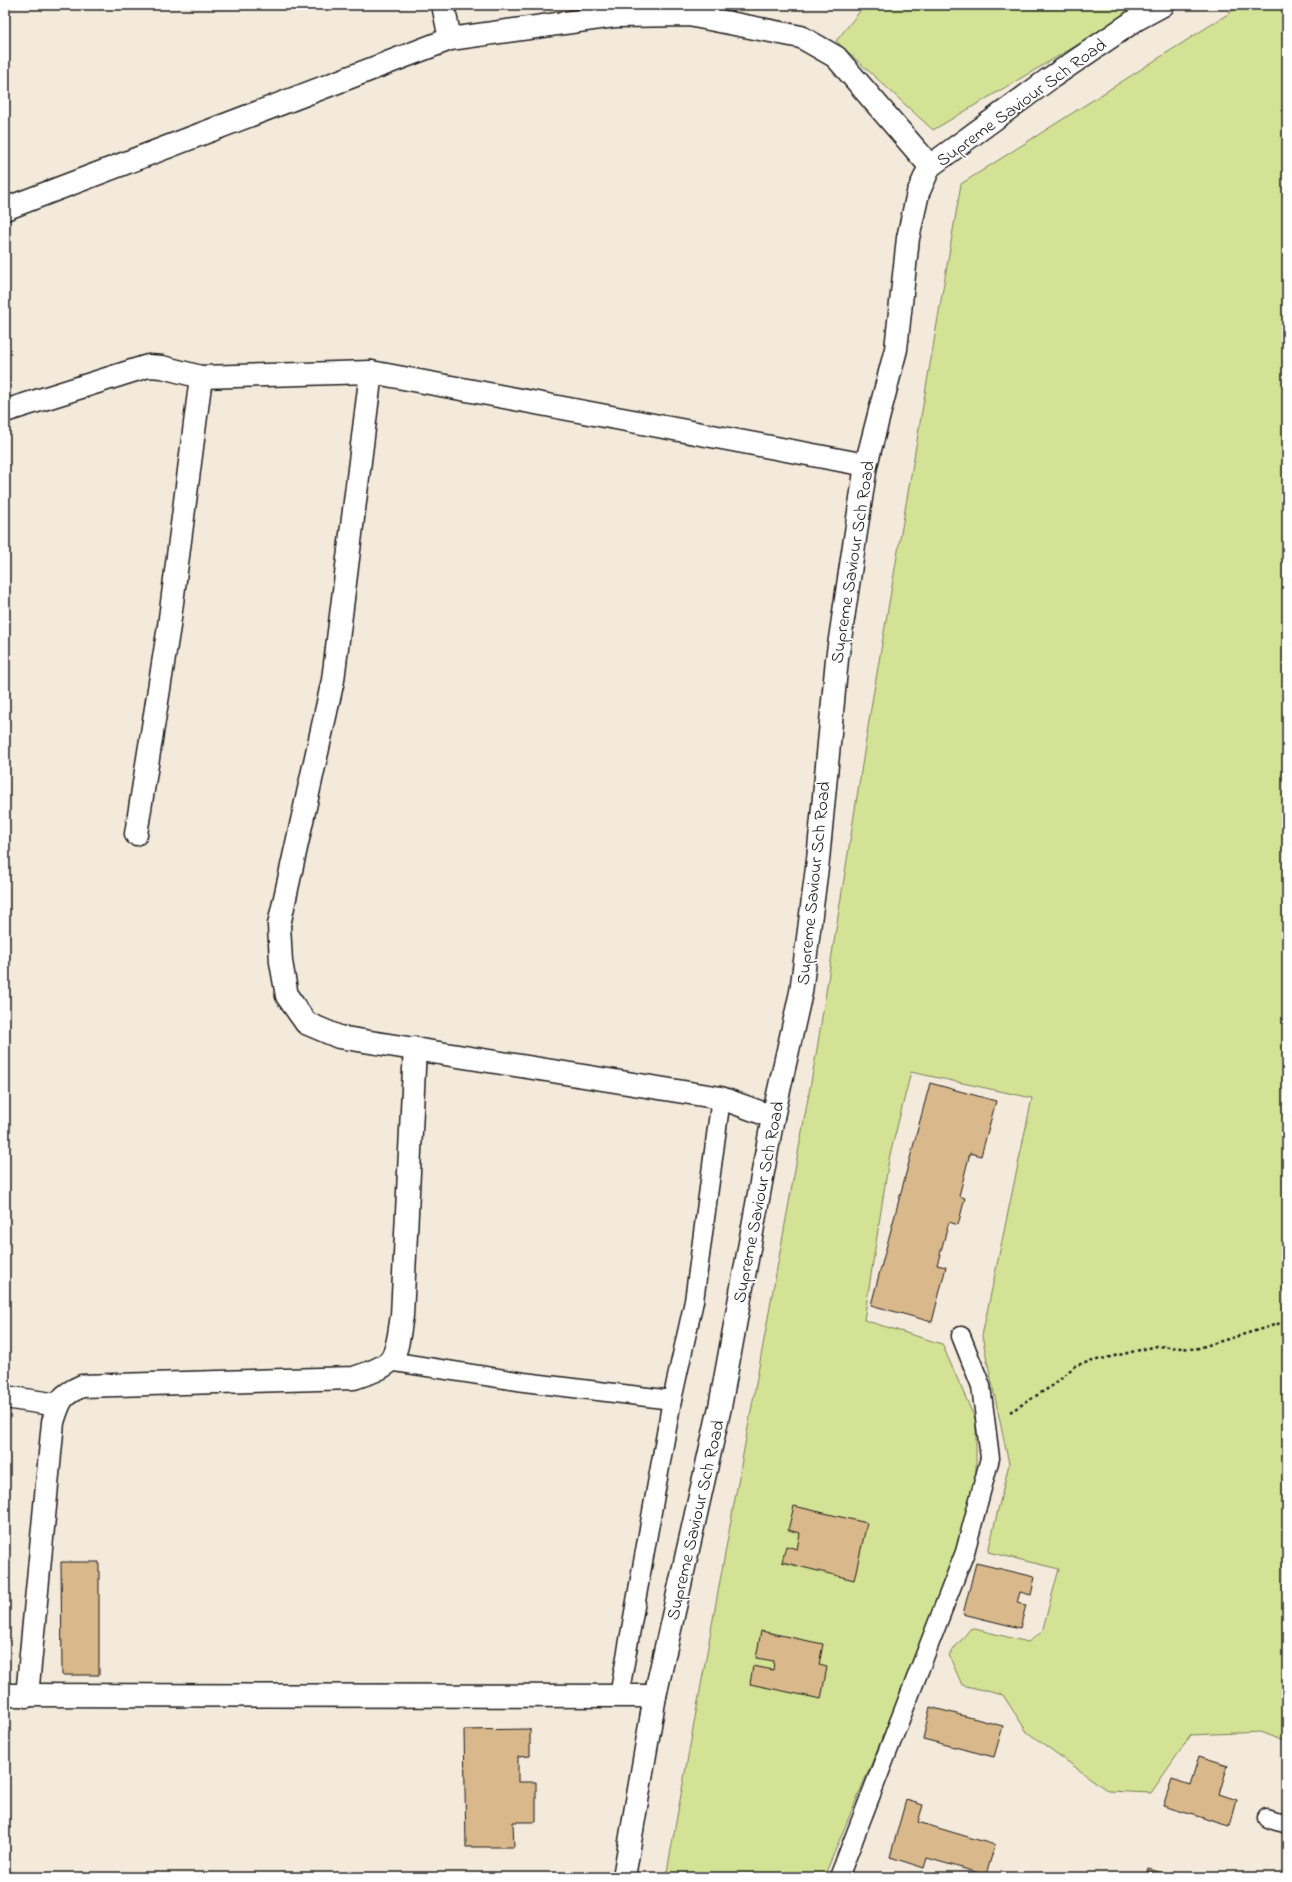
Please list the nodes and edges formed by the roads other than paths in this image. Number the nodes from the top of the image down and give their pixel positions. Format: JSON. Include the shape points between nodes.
{"nodes":[{"id":1,"x":443,"y":5,"type":"edge"},
{"id":2,"x":1163,"y":5,"type":"edge"},
{"id":3,"x":450,"y":39,"type":"junction"},
{"id":4,"x":930,"y":166,"type":"junction"},
{"id":5,"x":5,"y":209,"type":"edge"},
{"id":6,"x":371,"y":372,"type":"junction"},
{"id":7,"x":201,"y":376,"type":"junction"},
{"id":8,"x":5,"y":411,"type":"edge"},
{"id":9,"x":866,"y":466,"type":"junction"},
{"id":10,"x":136,"y":834,"type":"dead end"},
{"id":11,"x":415,"y":1048,"type":"junction"},
{"id":12,"x":721,"y":1098,"type":"junction"},
{"id":13,"x":773,"y":1117,"type":"junction"},
{"id":14,"x":961,"y":1336,"type":"dead end"},
{"id":15,"x":389,"y":1361,"type":"junction"},
{"id":16,"x":5,"y":1397,"type":"edge"},
{"id":17,"x":672,"y":1400,"type":"junction"},
{"id":18,"x":58,"y":1404,"type":"junction"},
{"id":19,"x":5,"y":1695,"type":"edge"},
{"id":20,"x":27,"y":1696,"type":"junction"},
{"id":21,"x":619,"y":1696,"type":"junction"},
{"id":22,"x":655,"y":1696,"type":"junction"},
{"id":23,"x":1268,"y":1818,"type":"dead end"},
{"id":24,"x":1287,"y":1824,"type":"edge"},
{"id":25,"x":624,"y":1877,"type":"edge"},
{"id":26,"x":839,"y":1877,"type":"edge"}],
"edges":[{"from":1,"to":3,"type":"street"},
{"from":2,"to":4,"type":"street","name":"Supreme Saviour Sch Road","via":[[1137,19],[1049,79]]},
{"from":3,"to":4,"type":"street","via":[[614,16],[689,15],[801,37],[836,57]]},
{"from":3,"to":5,"type":"street"},
{"from":4,"to":9,"type":"street","name":"Supreme Saviour Sch Road","via":[[918,193],[908,238],[896,349]]},
{"from":6,"to":7,"type":"street"},
{"from":6,"to":9,"type":"street"},
{"from":6,"to":11,"type":"street","via":[[333,680],[279,925],[281,962],[287,996],[306,1023],[339,1037]]},
{"from":7,"to":8,"type":"street","via":[[148,366]]},
{"from":7,"to":10,"type":"street","via":[[169,626]]},
{"from":9,"to":13,"type":"street","name":"Supreme Saviour Sch Road","via":[[836,659],[818,860],[801,992]]},
{"from":11,"to":12,"type":"street"},
{"from":11,"to":15,"type":"street","via":[[402,1316],[396,1347]]},
{"from":12,"to":13,"type":"street"},
{"from":12,"to":17,"type":"lane","via":[[694,1301]]},
{"from":13,"to":22,"type":"street","name":"Supreme Saviour Sch Road","via":[[720,1407]]},
{"from":14,"to":26,"type":"lane","via":[[980,1386],[990,1458],[965,1552]]},
{"from":15,"to":17,"type":"lane","via":[[524,1382]]},
{"from":15,"to":18,"type":"street","via":[[354,1378],[82,1386],[68,1392]]},
{"from":16,"to":18,"type":"street"},
{"from":17,"to":21,"type":"lane"},
{"from":18,"to":20,"type":"street","via":[[53,1422]]},
{"from":19,"to":20,"type":"street"},
{"from":20,"to":21,"type":"street"},
{"from":21,"to":22,"type":"street"},
{"from":22,"to":25,"type":"street","name":"Supreme Saviour Sch Road"},
{"from":23,"to":24,"type":"lane"}]}
